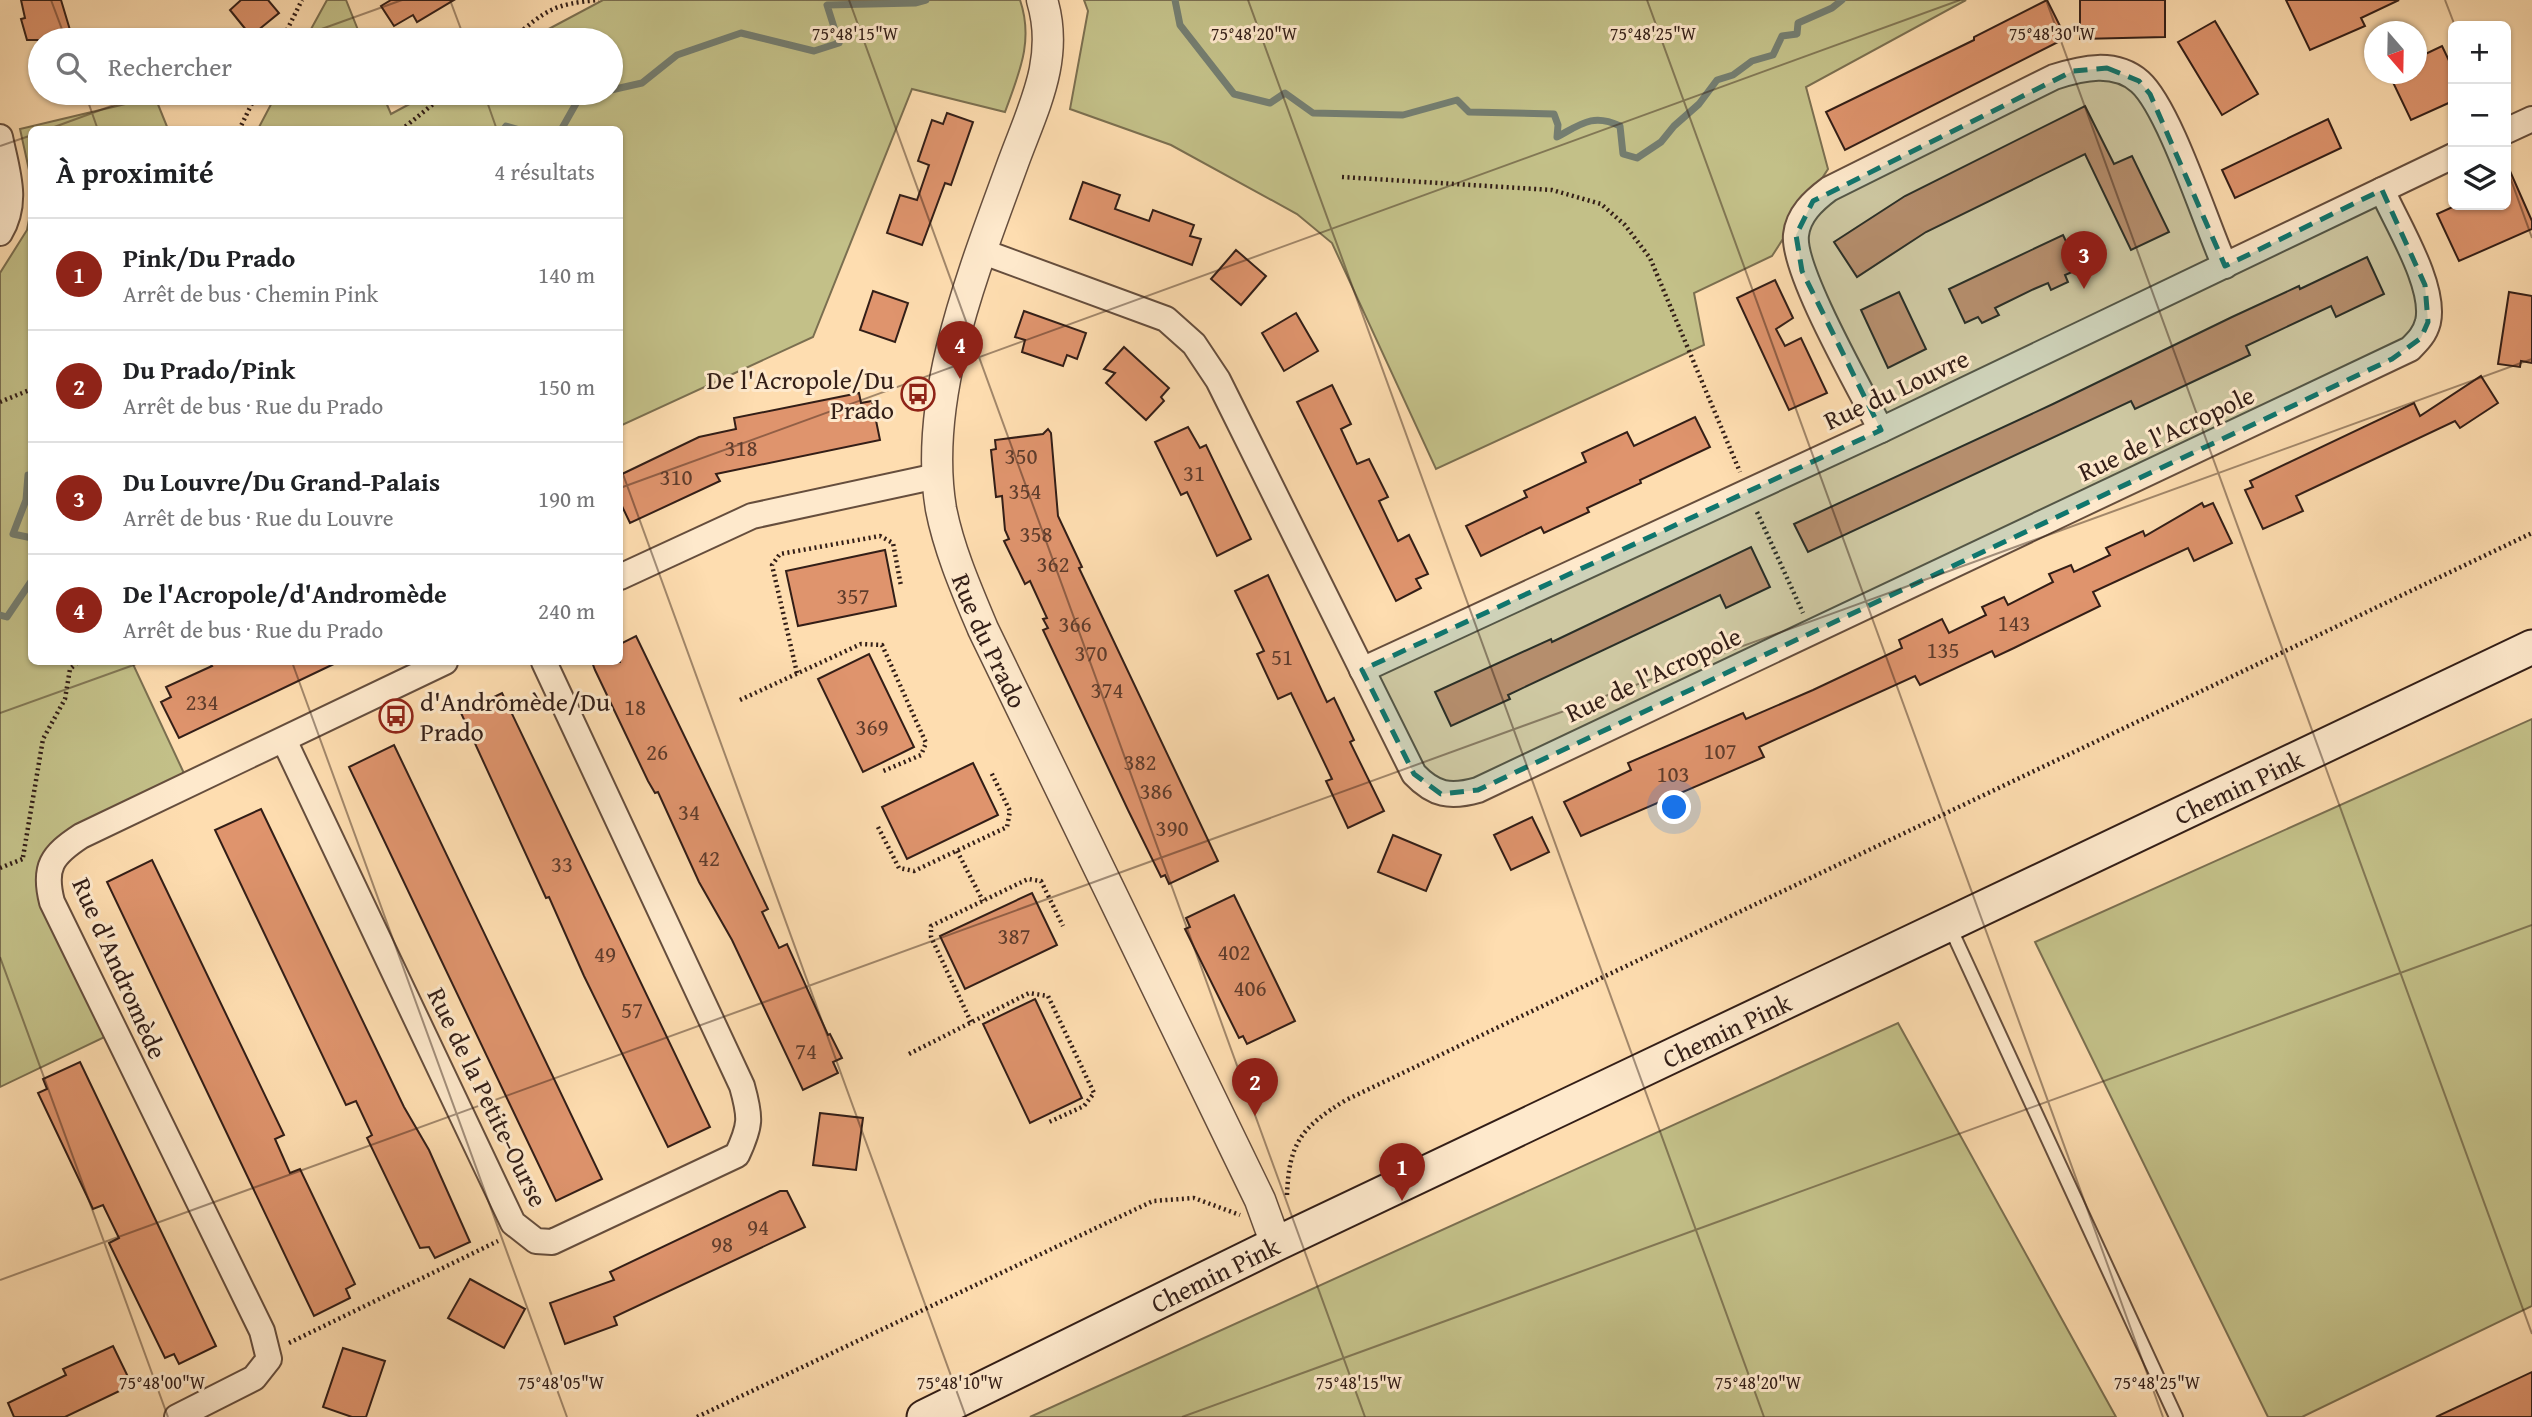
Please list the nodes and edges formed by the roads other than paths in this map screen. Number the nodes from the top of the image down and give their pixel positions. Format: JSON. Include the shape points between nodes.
{"nodes":[{"id":1,"x":1042,"y":0,"type":"edge"},
{"id":2,"x":2532,"y":118,"type":"edge"},
{"id":3,"x":2511,"y":128,"type":"edge"},
{"id":4,"x":0,"y":137,"type":"edge"},
{"id":5,"x":2448,"y":158,"type":"edge"},
{"id":6,"x":2382,"y":190,"type":"junction"},
{"id":7,"x":0,"y":233,"type":"edge"},
{"id":8,"x":981,"y":251,"type":"junction"},
{"id":9,"x":2225,"y":266,"type":"junction"},
{"id":10,"x":1881,"y":430,"type":"junction"},
{"id":11,"x":937,"y":476,"type":"junction"},
{"id":12,"x":623,"y":576,"type":"edge"},
{"id":13,"x":2532,"y":647,"type":"edge"},
{"id":14,"x":438,"y":665,"type":"edge"},
{"id":15,"x":545,"y":665,"type":"edge"},
{"id":16,"x":1362,"y":670,"type":"junction"},
{"id":17,"x":284,"y":740,"type":"junction"},
{"id":18,"x":1948,"y":923,"type":"junction"},
{"id":19,"x":1276,"y":1244,"type":"junction"},
{"id":20,"x":177,"y":1417,"type":"edge"},
{"id":21,"x":924,"y":1417,"type":"edge"},
{"id":22,"x":2176,"y":1417,"type":"edge"}],
"edges":[{"from":1,"to":8,"type":"street","name":"Rue du Prado","via":[[1050,52]]},
{"from":2,"to":3,"type":"street"},
{"from":4,"to":7,"type":"street","via":[[12,199]]},
{"from":5,"to":6,"type":"street","name":"Rue du Louvre"},
{"from":6,"to":9,"type":"street","name":"Rue du Louvre"},
{"from":6,"to":16,"type":"street","name":"Rue de l'Acropole","via":[[2425,285],[2428,322],[2410,349],[1478,790],[1457,796],[1427,788],[1414,774]]},
{"from":8,"to":11,"type":"street","name":"Rue du Prado","via":[[948,369]]},
{"from":8,"to":16,"type":"street","name":"Rue de l'Acropole","via":[[1146,310],[1181,329],[1218,380]]},
{"from":9,"to":10,"type":"street","name":"Rue du Louvre"},
{"from":9,"to":10,"type":"street","via":[[2160,109],[2139,81],[2107,68],[2091,67],[2054,77],[1829,189],[1801,217],[1796,235],[1802,271]]},
{"from":10,"to":16,"type":"street","name":"Rue du Louvre"},
{"from":11,"to":12,"type":"street","via":[[752,516]]},
{"from":11,"to":19,"type":"street","name":"Rue du Prado","via":[[944,518],[983,629],[1260,1200]]},
{"from":13,"to":18,"type":"main road","name":"Chemin Pink"},
{"from":14,"to":17,"type":"street","name":"Rue d'Andromède"},
{"from":15,"to":17,"type":"street","name":"Rue de la Petite-Ourse","via":[[742,1086],[750,1113],[749,1129],[737,1154],[552,1242],[536,1241],[513,1223]]},
{"from":17,"to":20,"type":"street","name":"Rue d'Andromède","via":[[81,836],[54,857],[48,885],[113,1032],[262,1331],[269,1359],[254,1378]]},
{"from":18,"to":19,"type":"main road","name":"Chemin Pink"},
{"from":18,"to":22,"type":"lane"},
{"from":19,"to":21,"type":"main road","name":"Chemin Pink"}]}
